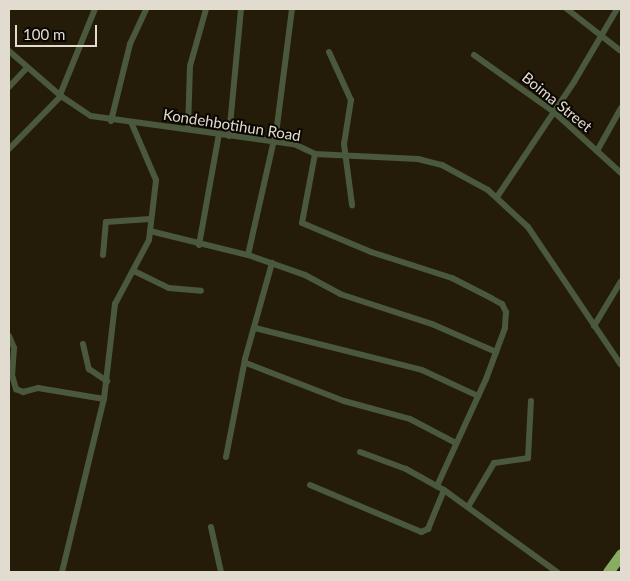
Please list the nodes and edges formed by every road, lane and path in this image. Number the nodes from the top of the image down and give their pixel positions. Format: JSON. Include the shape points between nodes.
{"nodes":[{"id":1,"x":95,"y":9,"type":"edge"},
{"id":2,"x":146,"y":9,"type":"edge"},
{"id":3,"x":206,"y":9,"type":"edge"},
{"id":4,"x":242,"y":9,"type":"edge"},
{"id":5,"x":292,"y":9,"type":"edge"},
{"id":6,"x":567,"y":9,"type":"edge"},
{"id":7,"x":618,"y":9,"type":"edge"},
{"id":8,"x":602,"y":35,"type":"junction"},
{"id":9,"x":9,"y":51,"type":"edge"},
{"id":10,"x":621,"y":51,"type":"edge"},
{"id":11,"x":329,"y":52,"type":"dead end"},
{"id":12,"x":474,"y":55,"type":"dead end"},
{"id":13,"x":26,"y":69,"type":"junction"},
{"id":14,"x":9,"y":87,"type":"edge"},
{"id":15,"x":60,"y":96,"type":"junction"},
{"id":16,"x":621,"y":108,"type":"edge"},
{"id":17,"x":554,"y":112,"type":"junction"},
{"id":18,"x":111,"y":121,"type":"junction"},
{"id":19,"x":131,"y":122,"type":"junction"},
{"id":20,"x":188,"y":129,"type":"junction"},
{"id":21,"x":219,"y":134,"type":"junction"},
{"id":22,"x":229,"y":136,"type":"junction"},
{"id":23,"x":273,"y":142,"type":"junction"},
{"id":24,"x":9,"y":149,"type":"edge"},
{"id":25,"x":597,"y":151,"type":"junction"},
{"id":26,"x":315,"y":154,"type":"junction"},
{"id":27,"x":344,"y":157,"type":"junction"},
{"id":28,"x":621,"y":173,"type":"edge"},
{"id":29,"x":497,"y":197,"type":"junction"},
{"id":30,"x":352,"y":205,"type":"dead end"},
{"id":31,"x":150,"y":219,"type":"junction"},
{"id":32,"x":150,"y":231,"type":"junction"},
{"id":33,"x":199,"y":245,"type":"junction"},
{"id":34,"x":103,"y":255,"type":"dead end"},
{"id":35,"x":248,"y":255,"type":"junction"},
{"id":36,"x":272,"y":263,"type":"junction"},
{"id":37,"x":134,"y":271,"type":"junction"},
{"id":38,"x":621,"y":281,"type":"edge"},
{"id":39,"x":201,"y":291,"type":"dead end"},
{"id":40,"x":594,"y":326,"type":"junction"},
{"id":41,"x":255,"y":328,"type":"junction"},
{"id":42,"x":9,"y":336,"type":"edge"},
{"id":43,"x":83,"y":344,"type":"dead end"},
{"id":44,"x":496,"y":352,"type":"junction"},
{"id":45,"x":246,"y":363,"type":"junction"},
{"id":46,"x":621,"y":365,"type":"edge"},
{"id":47,"x":107,"y":381,"type":"junction"},
{"id":48,"x":478,"y":396,"type":"junction"},
{"id":49,"x":104,"y":400,"type":"junction"},
{"id":50,"x":530,"y":401,"type":"dead end"},
{"id":51,"x":456,"y":443,"type":"junction"},
{"id":52,"x":360,"y":452,"type":"dead end"},
{"id":53,"x":226,"y":458,"type":"dead end"},
{"id":54,"x":310,"y":485,"type":"dead end"},
{"id":55,"x":437,"y":486,"type":"junction"},
{"id":56,"x":444,"y":490,"type":"junction"},
{"id":57,"x":468,"y":507,"type":"junction"},
{"id":58,"x":211,"y":528,"type":"dead end"},
{"id":59,"x":621,"y":554,"type":"edge"},
{"id":60,"x":62,"y":572,"type":"edge"},
{"id":61,"x":221,"y":572,"type":"edge"},
{"id":62,"x":558,"y":572,"type":"edge"},
{"id":63,"x":608,"y":572,"type":"edge"}],
"edges":[{"from":1,"to":15,"type":"street"},
{"from":2,"to":18,"type":"street","via":[[130,44]]},
{"from":3,"to":20,"type":"street","via":[[190,66]]},
{"from":4,"to":22,"type":"street"},
{"from":5,"to":23,"type":"street"},
{"from":6,"to":8,"type":"street"},
{"from":7,"to":8,"type":"street"},
{"from":8,"to":10,"type":"street"},
{"from":8,"to":17,"type":"street"},
{"from":9,"to":13,"type":"street","name":"Kondehbotihun Road"},
{"from":11,"to":27,"type":"street","via":[[351,100]]},
{"from":12,"to":17,"type":"street","name":"Boima Street"},
{"from":13,"to":14,"type":"street"},
{"from":13,"to":15,"type":"street","name":"Kondehbotihun Road"},
{"from":15,"to":18,"type":"street","name":"Kondehbotihun Road","via":[[84,113]]},
{"from":15,"to":24,"type":"street"},
{"from":16,"to":25,"type":"street"},
{"from":17,"to":25,"type":"street","name":"Boima Street"},
{"from":17,"to":29,"type":"street"},
{"from":18,"to":19,"type":"street","name":"Kondehbotihun Road"},
{"from":19,"to":20,"type":"street","name":"Kondehbotihun Road"},
{"from":19,"to":31,"type":"street","via":[[156,180]]},
{"from":20,"to":21,"type":"street","name":"Kondehbotihun Road"},
{"from":21,"to":22,"type":"street","name":"Kondehbotihun Road"},
{"from":21,"to":33,"type":"street"},
{"from":22,"to":23,"type":"street","name":"Kondehbotihun Road"},
{"from":23,"to":26,"type":"street","name":"Kondehbotihun Road","via":[[294,144]]},
{"from":23,"to":35,"type":"street"},
{"from":25,"to":28,"type":"street","name":"Boima Street"},
{"from":26,"to":27,"type":"street","name":"Kondehbotihun Road"},
{"from":26,"to":44,"type":"street","via":[[302,223],[371,252],[452,278],[502,304],[507,318]]},
{"from":27,"to":29,"type":"street","name":"Kondehbotihun Road","via":[[432,161]]},
{"from":27,"to":30,"type":"street"},
{"from":29,"to":40,"type":"street","name":"Kondehbotihun Road","via":[[528,227]]},
{"from":31,"to":32,"type":"street"},
{"from":31,"to":34,"type":"street","via":[[106,222]]},
{"from":32,"to":33,"type":"street"},
{"from":32,"to":37,"type":"street","via":[[148,247]]},
{"from":33,"to":35,"type":"street"},
{"from":35,"to":36,"type":"street"},
{"from":36,"to":41,"type":"street"},
{"from":36,"to":44,"type":"street","via":[[340,294],[432,324]]},
{"from":37,"to":39,"type":"street","via":[[169,288]]},
{"from":37,"to":47,"type":"street","via":[[115,304]]},
{"from":38,"to":40,"type":"street"},
{"from":40,"to":46,"type":"street","name":"Kondehbotihun Road"},
{"from":41,"to":45,"type":"street"},
{"from":41,"to":48,"type":"street","via":[[422,370]]},
{"from":42,"to":49,"type":"street","via":[[14,348],[12,375],[16,389],[23,392],[38,388]]},
{"from":43,"to":47,"type":"street","via":[[89,369]]},
{"from":44,"to":48,"type":"street"},
{"from":45,"to":51,"type":"street","via":[[344,401],[410,419]]},
{"from":45,"to":53,"type":"street"},
{"from":47,"to":49,"type":"street"},
{"from":48,"to":51,"type":"street"},
{"from":49,"to":60,"type":"street"},
{"from":50,"to":57,"type":"street","via":[[528,458],[494,463]]},
{"from":51,"to":55,"type":"street"},
{"from":52,"to":55,"type":"street"},
{"from":54,"to":56,"type":"street","via":[[421,532],[428,529]]},
{"from":55,"to":56,"type":"street"},
{"from":56,"to":57,"type":"street"},
{"from":57,"to":62,"type":"street"},
{"from":58,"to":61,"type":"street"},
{"from":59,"to":63,"type":"highway"}]}
